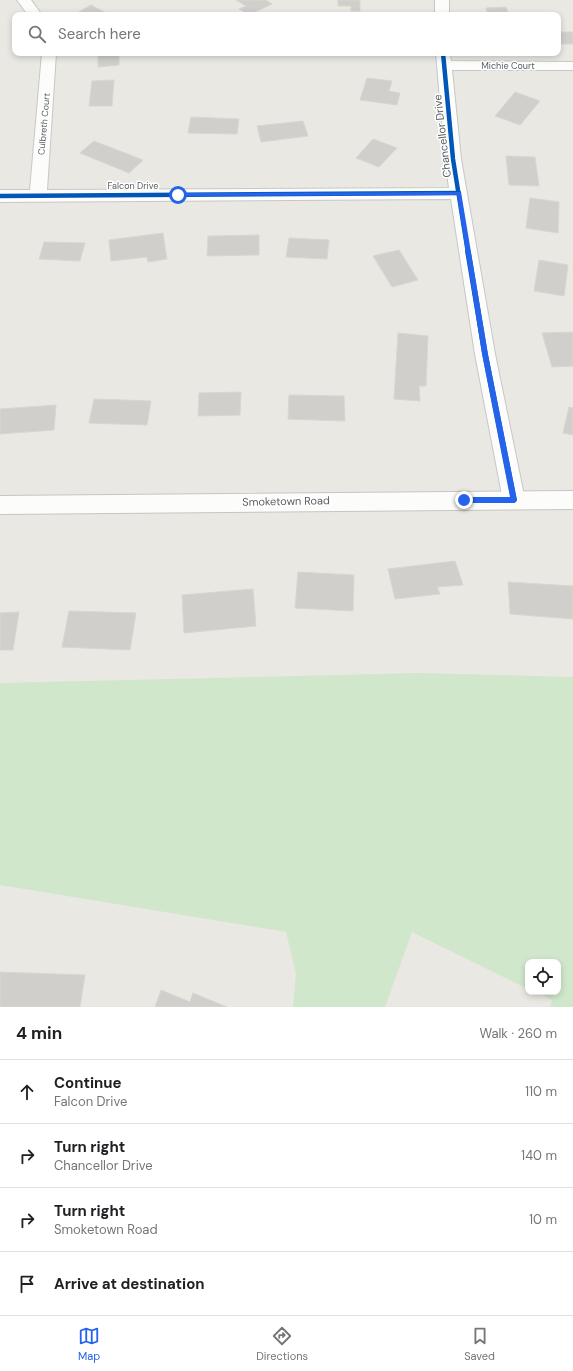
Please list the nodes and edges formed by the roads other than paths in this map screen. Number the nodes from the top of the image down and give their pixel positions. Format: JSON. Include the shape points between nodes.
{"nodes":[{"id":1,"x":24,"y":0,"type":"edge"},
{"id":2,"x":442,"y":0,"type":"edge"},
{"id":3,"x":33,"y":12,"type":"edge"},
{"id":4,"x":442,"y":12,"type":"edge"},
{"id":5,"x":49,"y":56,"type":"edge"},
{"id":6,"x":443,"y":59,"type":"edge"},
{"id":7,"x":573,"y":66,"type":"edge"},
{"id":8,"x":459,"y":194,"type":"junction"},
{"id":9,"x":0,"y":196,"type":"edge"},
{"id":10,"x":38,"y":196,"type":"junction"},
{"id":11,"x":514,"y":500,"type":"junction"},
{"id":12,"x":573,"y":500,"type":"edge"},
{"id":13,"x":0,"y":505,"type":"edge"}],
"edges":[{"from":1,"to":3,"type":"street"},
{"from":2,"to":4,"type":"street"},
{"from":5,"to":10,"type":"street","name":"Culbreth Court"},
{"from":6,"to":7,"type":"street","name":"Michie Court","via":[[493,66]]},
{"from":6,"to":8,"type":"street","name":"Chancellor Drive"},
{"from":8,"to":10,"type":"street","name":"Falcon Drive"},
{"from":8,"to":11,"type":"street","name":"Chancellor Drive","via":[[485,354]]},
{"from":9,"to":10,"type":"street","name":"Falcon Drive"},
{"from":11,"to":12,"type":"street","name":"Smoketown Road"},
{"from":11,"to":13,"type":"street","name":"Smoketown Road"}]}
